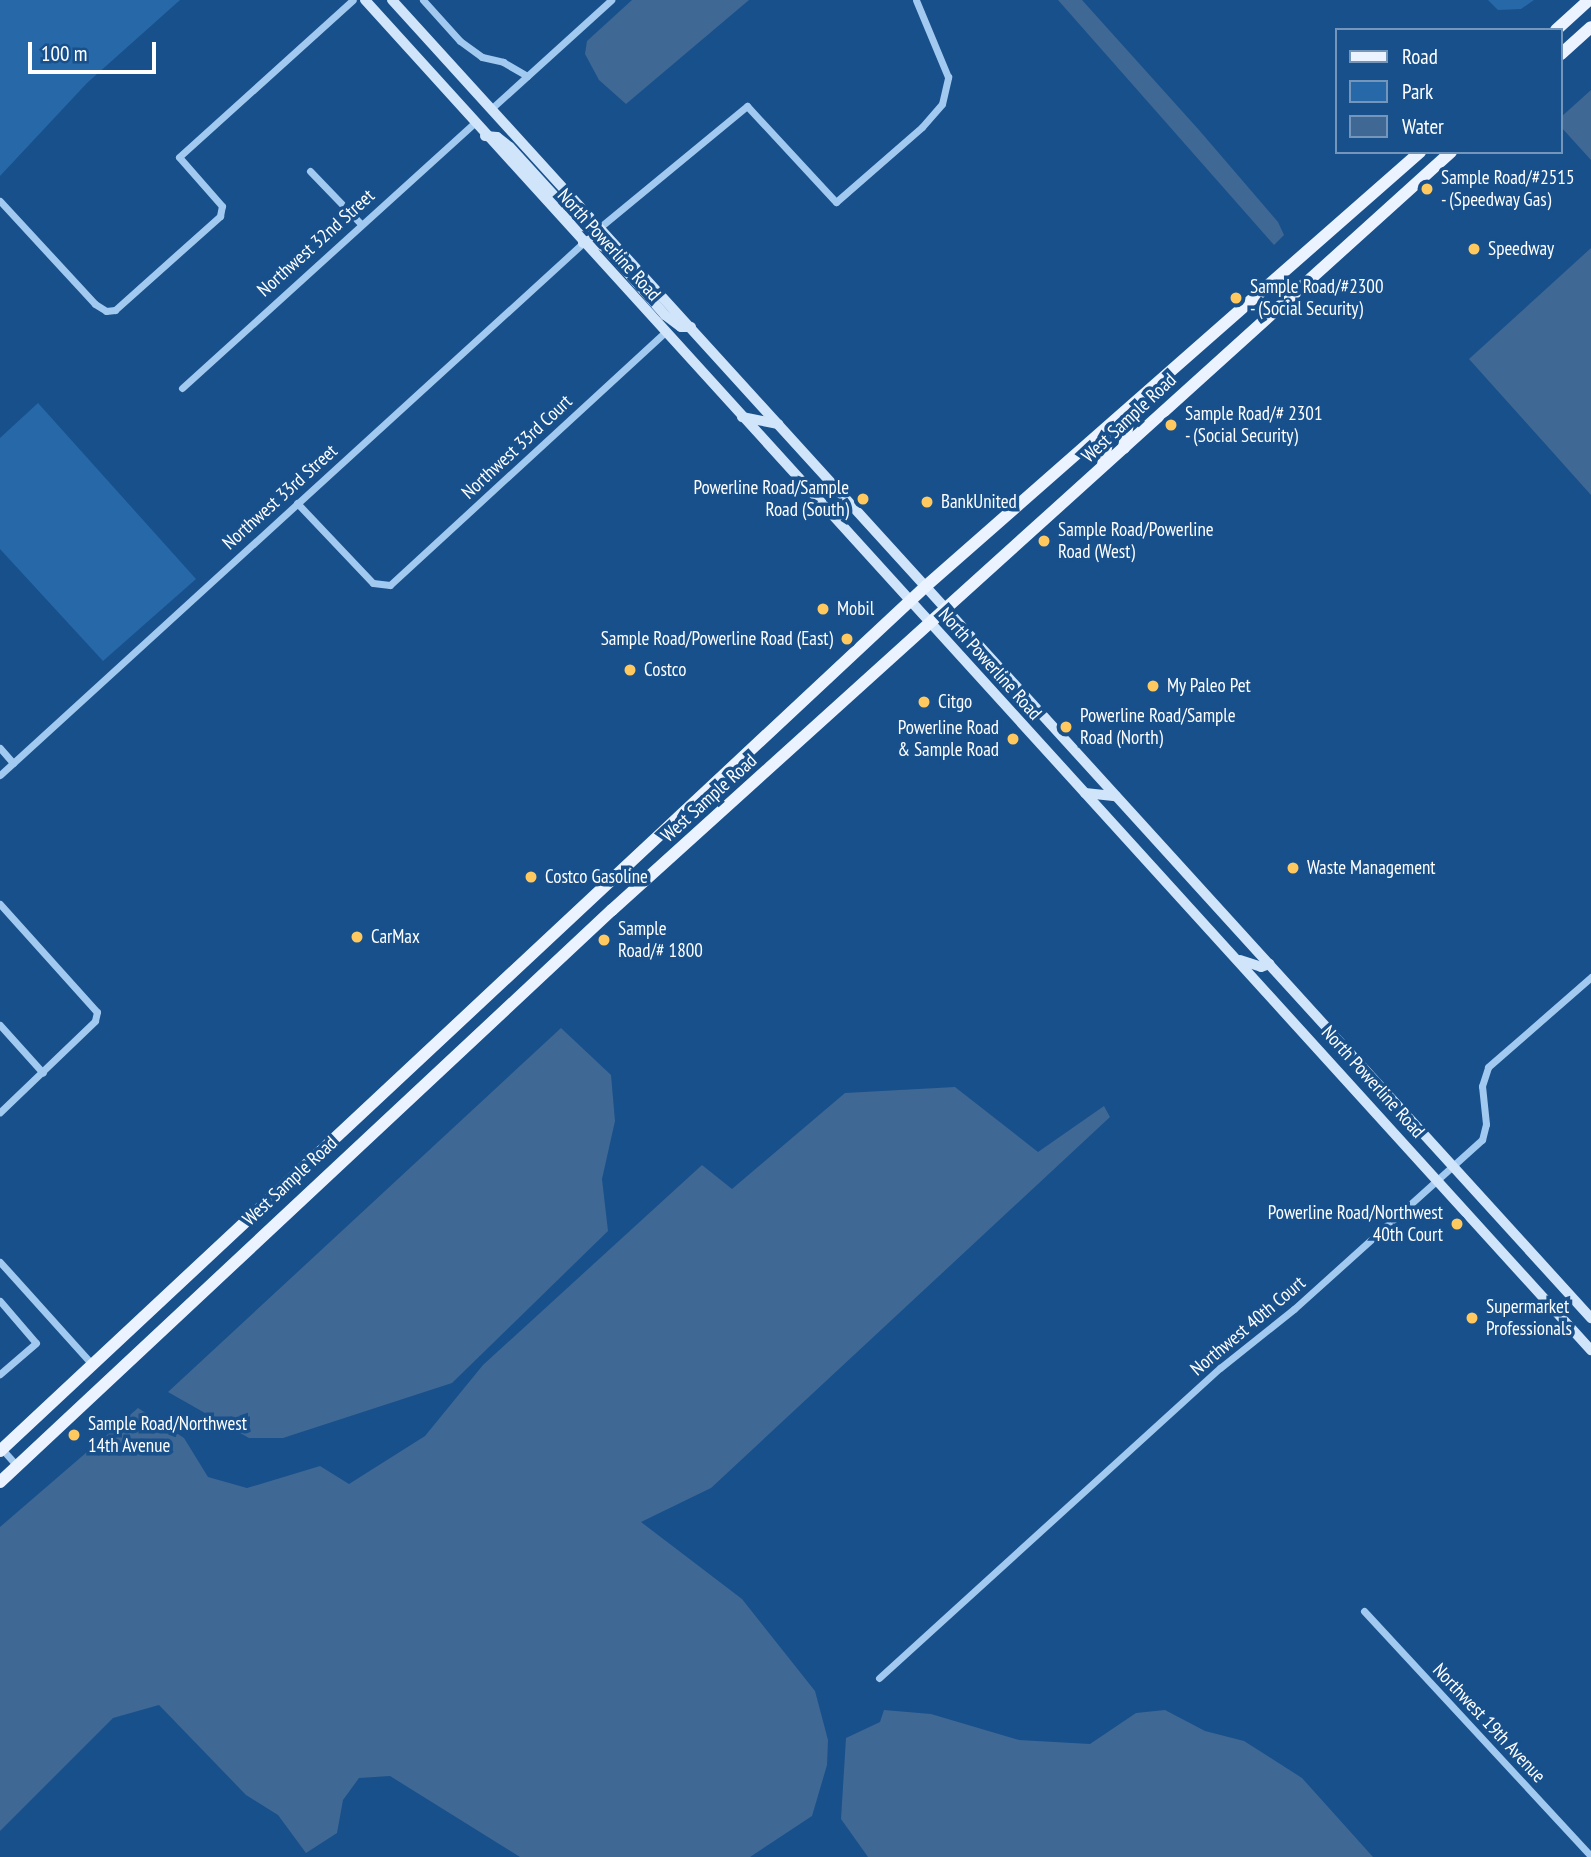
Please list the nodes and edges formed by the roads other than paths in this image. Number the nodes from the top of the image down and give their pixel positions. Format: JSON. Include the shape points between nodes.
{"nodes":[{"id":1,"x":353,"y":0,"type":"edge"},
{"id":2,"x":365,"y":0,"type":"edge"},
{"id":3,"x":392,"y":0,"type":"edge"},
{"id":4,"x":423,"y":0,"type":"edge"},
{"id":5,"x":611,"y":0,"type":"edge"},
{"id":6,"x":916,"y":0,"type":"edge"},
{"id":7,"x":1589,"y":0,"type":"edge"},
{"id":8,"x":1591,"y":27,"type":"edge"},
{"id":9,"x":1558,"y":28,"type":"edge"},
{"id":10,"x":1563,"y":52,"type":"edge"},
{"id":11,"x":527,"y":76,"type":"junction"},
{"id":12,"x":492,"y":108,"type":"junction"},
{"id":13,"x":474,"y":123,"type":"junction"},
{"id":14,"x":485,"y":135,"type":"junction"},
{"id":15,"x":1418,"y":154,"type":"edge"},
{"id":16,"x":1449,"y":154,"type":"edge"},
{"id":17,"x":310,"y":171,"type":"dead end"},
{"id":18,"x":0,"y":201,"type":"edge"},
{"id":19,"x":360,"y":223,"type":"junction"},
{"id":20,"x":599,"y":228,"type":"junction"},
{"id":21,"x":583,"y":243,"type":"junction"},
{"id":22,"x":691,"y":327,"type":"junction"},
{"id":23,"x":665,"y":332,"type":"junction"},
{"id":24,"x":181,"y":388,"type":"dead end"},
{"id":25,"x":1131,"y":408,"type":"junction"},
{"id":26,"x":742,"y":417,"type":"junction"},
{"id":27,"x":778,"y":424,"type":"junction"},
{"id":28,"x":1110,"y":426,"type":"junction"},
{"id":29,"x":1124,"y":448,"type":"junction"},
{"id":30,"x":1101,"y":469,"type":"junction"},
{"id":31,"x":297,"y":503,"type":"junction"},
{"id":32,"x":926,"y":586,"type":"junction"},
{"id":33,"x":910,"y":601,"type":"junction"},
{"id":34,"x":947,"y":610,"type":"junction"},
{"id":35,"x":931,"y":625,"type":"junction"},
{"id":36,"x":0,"y":748,"type":"edge"},
{"id":37,"x":13,"y":763,"type":"junction"},
{"id":38,"x":0,"y":775,"type":"edge"},
{"id":39,"x":1085,"y":793,"type":"junction"},
{"id":40,"x":1119,"y":797,"type":"junction"},
{"id":41,"x":0,"y":904,"type":"edge"},
{"id":42,"x":1237,"y":959,"type":"junction"},
{"id":43,"x":1270,"y":965,"type":"junction"},
{"id":44,"x":1591,"y":977,"type":"edge"},
{"id":45,"x":1273,"y":999,"type":"junction"},
{"id":46,"x":0,"y":1025,"type":"edge"},
{"id":47,"x":43,"y":1073,"type":"junction"},
{"id":48,"x":0,"y":1112,"type":"edge"},
{"id":49,"x":1453,"y":1167,"type":"junction"},
{"id":50,"x":1438,"y":1180,"type":"junction"},
{"id":51,"x":0,"y":1262,"type":"edge"},
{"id":52,"x":0,"y":1301,"type":"edge"},
{"id":53,"x":1591,"y":1318,"type":"edge"},
{"id":54,"x":1591,"y":1350,"type":"edge"},
{"id":55,"x":90,"y":1362,"type":"junction"},
{"id":56,"x":0,"y":1374,"type":"edge"},
{"id":57,"x":0,"y":1447,"type":"edge"},
{"id":58,"x":17,"y":1466,"type":"junction"},
{"id":59,"x":0,"y":1482,"type":"edge"},
{"id":60,"x":1364,"y":1611,"type":"dead end"},
{"id":61,"x":879,"y":1678,"type":"dead end"},
{"id":62,"x":1591,"y":1856,"type":"edge"}],
"edges":[{"from":1,"to":18,"type":"street","via":[[179,157],[222,206],[220,216],[115,310],[106,311],[95,304]]},
{"from":2,"to":13,"type":"main road","name":"North Powerline Road"},
{"from":3,"to":12,"type":"main road","name":"North Powerline Road"},
{"from":4,"to":11,"type":"street","via":[[471,49]]},
{"from":5,"to":11,"type":"street"},
{"from":6,"to":20,"type":"street","via":[[948,77],[942,104],[836,202],[747,106]]},
{"from":7,"to":9,"type":"main road"},
{"from":8,"to":10,"type":"main road"},
{"from":11,"to":12,"type":"street"},
{"from":12,"to":20,"type":"main road","name":"North Powerline Road"},
{"from":13,"to":14,"type":"main road","name":"North Powerline Road"},
{"from":13,"to":19,"type":"street","name":"Northwest 32nd Street"},
{"from":14,"to":20,"type":"main road","via":[[510,147],[582,226]]},
{"from":14,"to":21,"type":"main road","name":"North Powerline Road"},
{"from":15,"to":25,"type":"main road","name":"West Sample Road"},
{"from":16,"to":29,"type":"main road","name":"West Sample Road"},
{"from":17,"to":19,"type":"street"},
{"from":19,"to":24,"type":"street","name":"Northwest 32nd Street"},
{"from":20,"to":22,"type":"main road","name":"North Powerline Road"},
{"from":21,"to":22,"type":"main road","via":[[591,240],[607,249],[665,315],[681,327]]},
{"from":21,"to":23,"type":"main road","name":"North Powerline Road"},
{"from":21,"to":31,"type":"street","name":"Northwest 33rd Street"},
{"from":22,"to":27,"type":"main road","name":"North Powerline Road"},
{"from":23,"to":26,"type":"main road","name":"North Powerline Road"},
{"from":23,"to":31,"type":"street","name":"Northwest 33rd Court","via":[[390,585],[373,583]]},
{"from":25,"to":28,"type":"main road","name":"West Sample Road"},
{"from":25,"to":29,"type":"main road"},
{"from":26,"to":27,"type":"main road"},
{"from":26,"to":33,"type":"main road","name":"North Powerline Road"},
{"from":27,"to":32,"type":"main road","name":"North Powerline Road"},
{"from":28,"to":30,"type":"main road"},
{"from":28,"to":32,"type":"main road","name":"West Sample Road"},
{"from":29,"to":30,"type":"main road","name":"West Sample Road"},
{"from":30,"to":34,"type":"main road","name":"West Sample Road"},
{"from":31,"to":37,"type":"street","name":"Northwest 33rd Street"},
{"from":32,"to":33,"type":"main road","name":"West Sample Road"},
{"from":32,"to":34,"type":"main road","name":"North Powerline Road"},
{"from":33,"to":35,"type":"main road","name":"North Powerline Road"},
{"from":33,"to":55,"type":"main road","name":"West Sample Road"},
{"from":34,"to":35,"type":"main road","name":"West Sample Road"},
{"from":34,"to":40,"type":"main road","name":"North Powerline Road"},
{"from":35,"to":39,"type":"main road","name":"North Powerline Road"},
{"from":35,"to":58,"type":"main road","name":"West Sample Road","via":[[429,1078]]},
{"from":36,"to":37,"type":"street"},
{"from":37,"to":38,"type":"street","name":"Northwest 33rd Street"},
{"from":39,"to":40,"type":"main road"},
{"from":39,"to":42,"type":"main road","name":"North Powerline Road"},
{"from":40,"to":43,"type":"main road","name":"North Powerline Road"},
{"from":41,"to":47,"type":"street","via":[[97,1012],[95,1021]]},
{"from":42,"to":43,"type":"main road","via":[[1261,967]]},
{"from":42,"to":45,"type":"main road","name":"North Powerline Road"},
{"from":43,"to":45,"type":"main road"},
{"from":43,"to":49,"type":"main road","name":"North Powerline Road"},
{"from":44,"to":49,"type":"street","name":"Northwest 40th Court","via":[[1488,1068],[1482,1086],[1486,1124],[1482,1140]]},
{"from":45,"to":50,"type":"main road","name":"North Powerline Road"},
{"from":46,"to":47,"type":"street"},
{"from":47,"to":48,"type":"street"},
{"from":49,"to":50,"type":"street","name":"Northwest 40th Court"},
{"from":49,"to":53,"type":"main road","name":"North Powerline Road"},
{"from":50,"to":54,"type":"main road","name":"North Powerline Road"},
{"from":50,"to":61,"type":"street","name":"Northwest 40th Court","via":[[1220,1368]]},
{"from":51,"to":55,"type":"street"},
{"from":52,"to":56,"type":"street","via":[[36,1343]]},
{"from":55,"to":57,"type":"main road","name":"West Sample Road"},
{"from":57,"to":58,"type":"street"},
{"from":58,"to":59,"type":"main road","name":"West Sample Road"},
{"from":60,"to":62,"type":"street","name":"Northwest 19th Avenue"}]}
